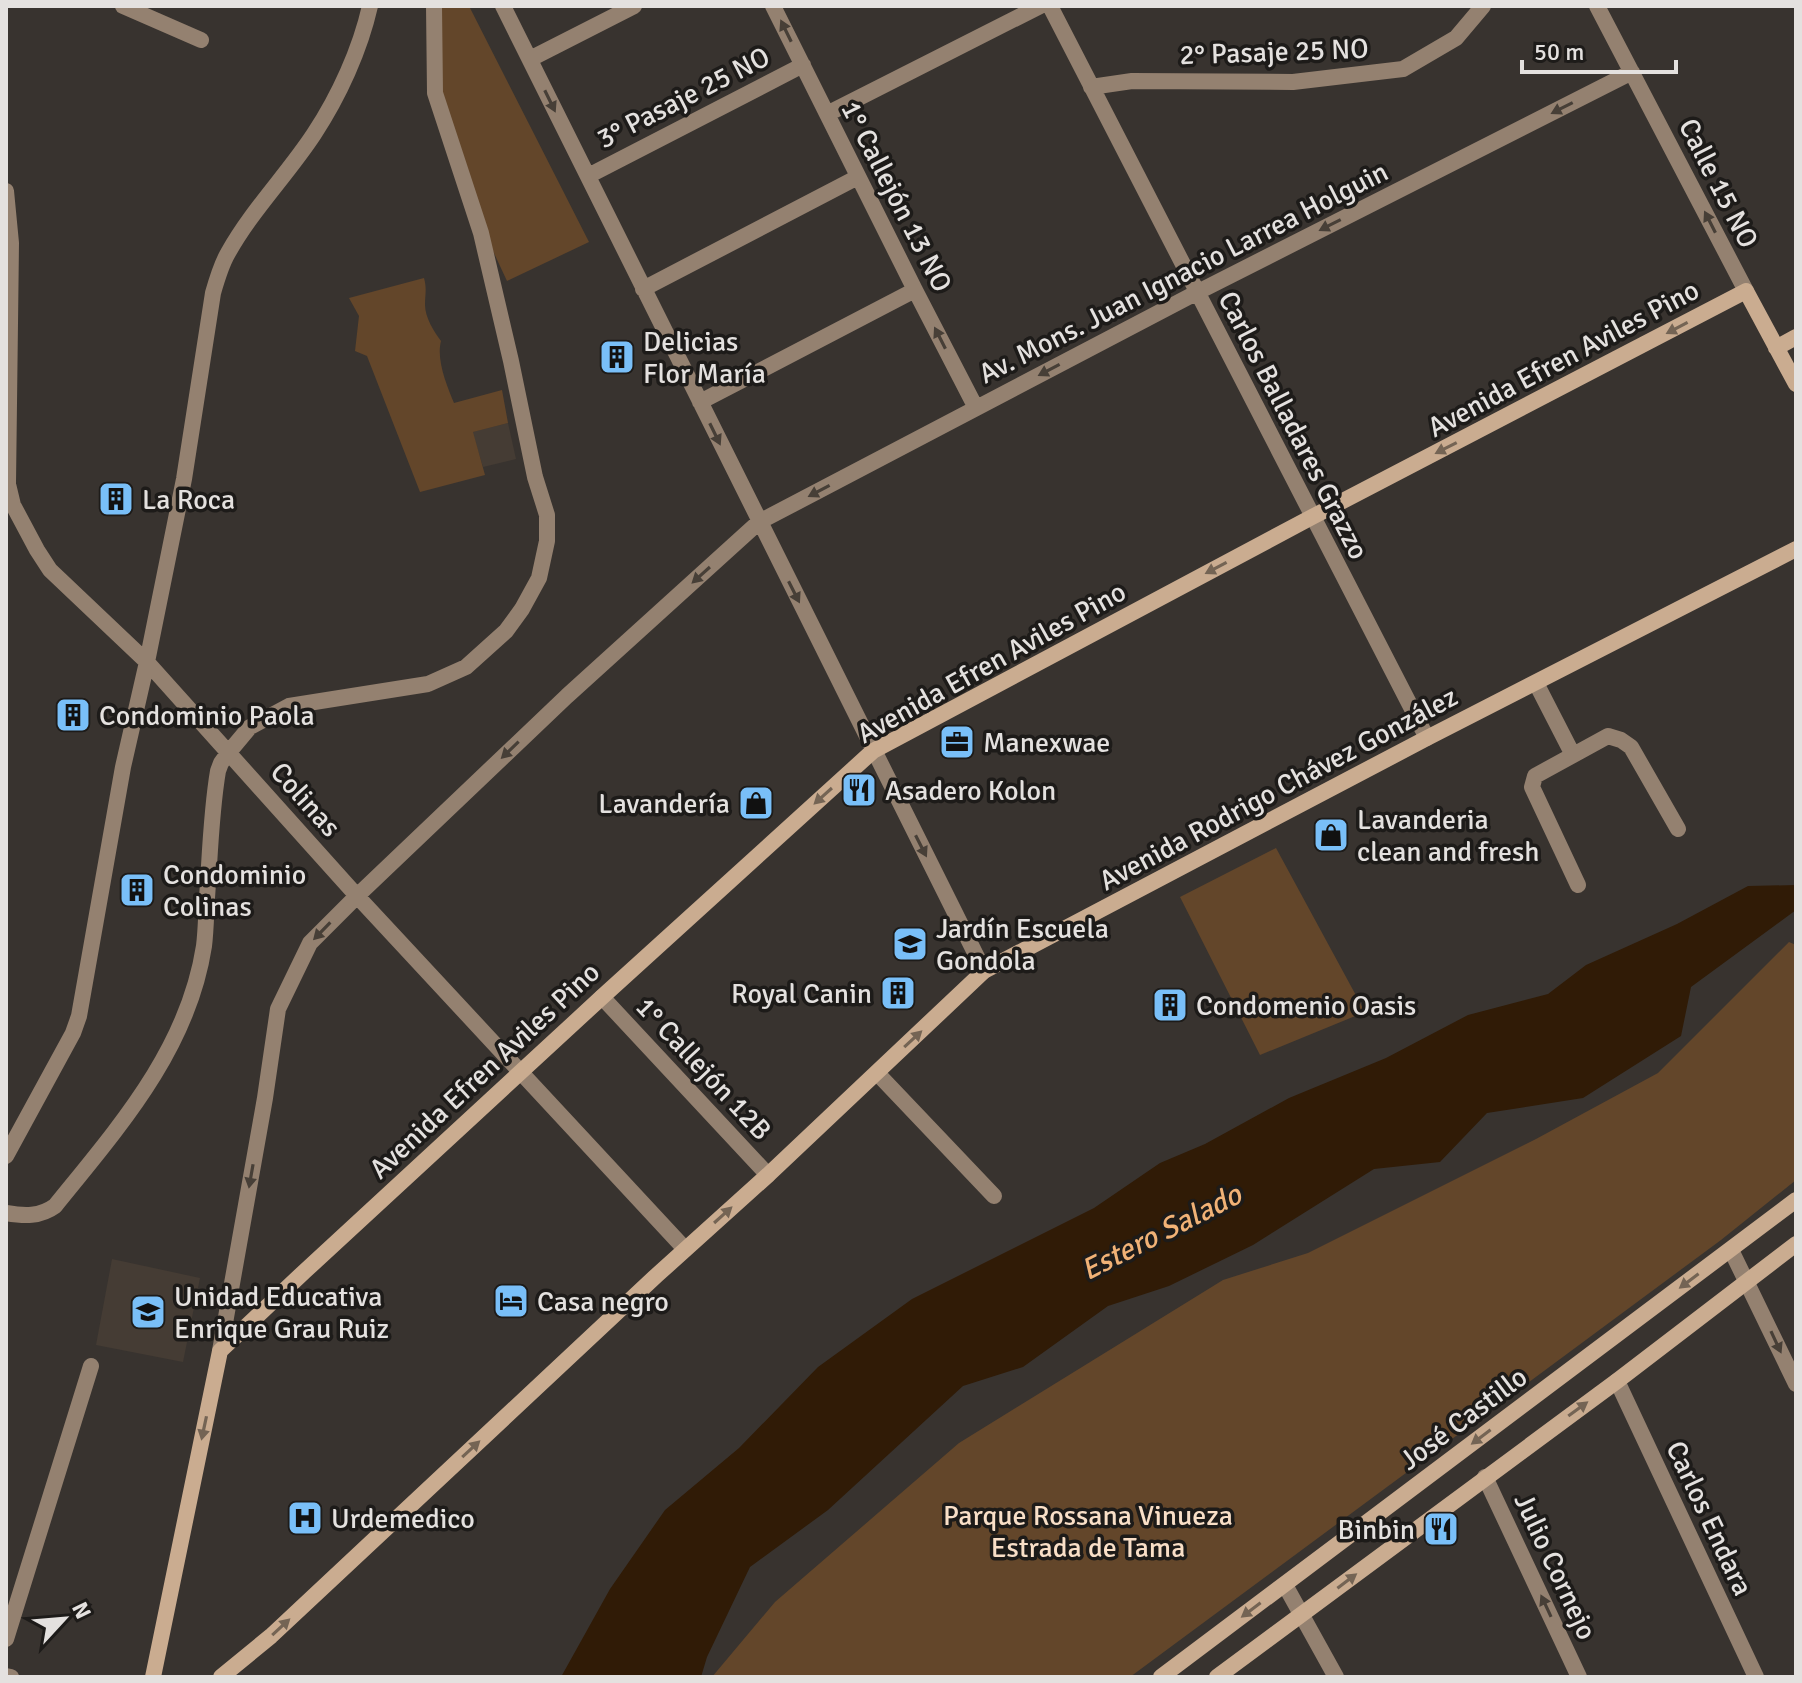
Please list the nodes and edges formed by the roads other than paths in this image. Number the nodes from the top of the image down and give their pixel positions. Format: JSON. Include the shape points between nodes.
{"nodes":[{"id":1,"x":123,"y":6,"type":"edge"},
{"id":2,"x":370,"y":6,"type":"edge"},
{"id":3,"x":434,"y":6,"type":"edge"},
{"id":4,"x":503,"y":6,"type":"edge"},
{"id":5,"x":634,"y":6,"type":"edge"},
{"id":6,"x":773,"y":6,"type":"edge"},
{"id":7,"x":1040,"y":6,"type":"edge"},
{"id":8,"x":1050,"y":6,"type":"edge"},
{"id":9,"x":1483,"y":6,"type":"edge"},
{"id":10,"x":1597,"y":6,"type":"edge"},
{"id":11,"x":201,"y":40,"type":"dead end"},
{"id":12,"x":530,"y":59,"type":"junction"},
{"id":13,"x":803,"y":65,"type":"junction"},
{"id":14,"x":1632,"y":72,"type":"junction"},
{"id":15,"x":1091,"y":87,"type":"junction"},
{"id":16,"x":827,"y":114,"type":"junction"},
{"id":17,"x":588,"y":176,"type":"junction"},
{"id":18,"x":858,"y":177,"type":"junction"},
{"id":19,"x":6,"y":191,"type":"edge"},
{"id":20,"x":643,"y":289,"type":"junction"},
{"id":21,"x":915,"y":290,"type":"junction"},
{"id":22,"x":1746,"y":291,"type":"junction"},
{"id":23,"x":1196,"y":293,"type":"junction"},
{"id":24,"x":1796,"y":337,"type":"edge"},
{"id":25,"x":1776,"y":348,"type":"junction"},
{"id":26,"x":1796,"y":384,"type":"edge"},
{"id":27,"x":8,"y":388,"type":"edge"},
{"id":28,"x":700,"y":402,"type":"junction"},
{"id":29,"x":976,"y":408,"type":"junction"},
{"id":30,"x":1312,"y":517,"type":"junction"},
{"id":31,"x":759,"y":522,"type":"junction"},
{"id":32,"x":1796,"y":549,"type":"edge"},
{"id":33,"x":147,"y":662,"type":"junction"},
{"id":34,"x":1536,"y":683,"type":"junction"},
{"id":35,"x":1427,"y":738,"type":"junction"},
{"id":36,"x":873,"y":751,"type":"junction"},
{"id":37,"x":229,"y":752,"type":"junction"},
{"id":38,"x":1573,"y":755,"type":"junction"},
{"id":39,"x":1678,"y":829,"type":"dead end"},
{"id":40,"x":1578,"y":885,"type":"dead end"},
{"id":41,"x":357,"y":896,"type":"junction"},
{"id":42,"x":984,"y":971,"type":"junction"},
{"id":43,"x":602,"y":997,"type":"junction"},
{"id":44,"x":877,"y":1073,"type":"junction"},
{"id":45,"x":520,"y":1074,"type":"junction"},
{"id":46,"x":6,"y":1156,"type":"edge"},
{"id":47,"x":768,"y":1175,"type":"junction"},
{"id":48,"x":994,"y":1196,"type":"dead end"},
{"id":49,"x":1796,"y":1200,"type":"edge"},
{"id":50,"x":6,"y":1213,"type":"edge"},
{"id":51,"x":1796,"y":1244,"type":"edge"},
{"id":52,"x":685,"y":1249,"type":"junction"},
{"id":53,"x":1731,"y":1250,"type":"junction"},
{"id":54,"x":1748,"y":1282,"type":"junction"},
{"id":55,"x":220,"y":1351,"type":"junction"},
{"id":56,"x":91,"y":1366,"type":"dead end"},
{"id":57,"x":1617,"y":1381,"type":"junction"},
{"id":58,"x":1796,"y":1384,"type":"edge"},
{"id":59,"x":1485,"y":1477,"type":"junction"},
{"id":60,"x":1285,"y":1585,"type":"junction"},
{"id":61,"x":1303,"y":1615,"type":"junction"},
{"id":62,"x":6,"y":1639,"type":"edge"},
{"id":63,"x":153,"y":1677,"type":"edge"},
{"id":64,"x":221,"y":1677,"type":"edge"},
{"id":65,"x":1161,"y":1677,"type":"edge"},
{"id":66,"x":1217,"y":1677,"type":"edge"},
{"id":67,"x":1336,"y":1677,"type":"edge"},
{"id":68,"x":1579,"y":1677,"type":"edge"},
{"id":69,"x":1756,"y":1677,"type":"edge"}],
"edges":[{"from":1,"to":11,"type":"street"},
{"from":2,"to":33,"type":"street","via":[[326,114],[241,232],[219,273]]},
{"from":3,"to":37,"type":"street","via":[[435,93],[481,233],[547,515],[539,578],[506,631],[466,667],[428,684],[289,706],[250,727]]},
{"from":4,"to":12,"type":"street"},
{"from":5,"to":12,"type":"street"},
{"from":13,"to":6,"type":"street","name":"1° Callejón 13 NO","one_way":true},
{"from":7,"to":16,"type":"street"},
{"from":8,"to":15,"type":"street","name":"Carlos Balladares Grazzo"},
{"from":9,"to":15,"type":"street","name":"2° Pasaje 25 NO","via":[[1456,38],[1403,69],[1293,82],[1132,81]]},
{"from":10,"to":14,"type":"street","name":"Calle 15 NO"},
{"from":12,"to":17,"type":"street","one_way":true},
{"from":13,"to":16,"type":"street","name":"1° Callejón 13 NO"},
{"from":13,"to":17,"type":"street","name":"3° Pasaje 25 NO"},
{"from":22,"to":14,"type":"street","name":"Calle 15 NO","one_way":true},
{"from":14,"to":23,"type":"street","name":"Av. Mons. Juan Ignacio Larrea Holguin","one_way":true},
{"from":15,"to":23,"type":"street","name":"Carlos Balladares Grazzo"},
{"from":16,"to":18,"type":"street","name":"1° Callejón 13 NO"},
{"from":17,"to":20,"type":"street"},
{"from":18,"to":20,"type":"street"},
{"from":18,"to":21,"type":"street","name":"1° Callejón 13 NO"},
{"from":19,"to":27,"type":"street","name":"Colinas","via":[[11,243]]},
{"from":20,"to":28,"type":"street"},
{"from":21,"to":28,"type":"street"},
{"from":29,"to":21,"type":"street","name":"1° Callejón 13 NO","one_way":true},
{"from":22,"to":25,"type":"street","name":"Calle 15 NO"},
{"from":22,"to":30,"type":"street","name":"Avenida Efren Aviles Pino","one_way":true},
{"from":23,"to":29,"type":"street","name":"Av. Mons. Juan Ignacio Larrea Holguin","one_way":true},
{"from":23,"to":30,"type":"street","name":"Carlos Balladares Grazzo"},
{"from":24,"to":25,"type":"street"},
{"from":25,"to":26,"type":"street","name":"Calle 15 NO"},
{"from":27,"to":33,"type":"street","name":"Colinas","via":[[8,484],[22,523],[50,570]]},
{"from":28,"to":31,"type":"street","one_way":true},
{"from":29,"to":31,"type":"street","name":"Av. Mons. Juan Ignacio Larrea Holguin","one_way":true},
{"from":30,"to":35,"type":"street","name":"Carlos Balladares Grazzo"},
{"from":30,"to":36,"type":"street","name":"Avenida Efren Aviles Pino","one_way":true},
{"from":31,"to":36,"type":"street","one_way":true},
{"from":31,"to":41,"type":"street","name":"Av. Mons. Juan Ignacio Larrea Holguin","one_way":true},
{"from":32,"to":34,"type":"street","name":"Avenida Rodrigo Chávez González"},
{"from":33,"to":37,"type":"street","name":"Colinas"},
{"from":33,"to":46,"type":"street","via":[[79,1016]]},
{"from":34,"to":35,"type":"street","name":"Avenida Rodrigo Chávez González"},
{"from":34,"to":38,"type":"street"},
{"from":35,"to":42,"type":"street","name":"Avenida Rodrigo Chávez González"},
{"from":36,"to":42,"type":"street","one_way":true},
{"from":36,"to":43,"type":"street","name":"Avenida Efren Aviles Pino","one_way":true},
{"from":37,"to":41,"type":"street","name":"Colinas"},
{"from":37,"to":50,"type":"street","via":[[216,785],[202,952],[175,1038],[124,1122],[55,1206],[39,1214]]},
{"from":38,"to":39,"type":"street","via":[[1608,736],[1631,747]]},
{"from":38,"to":40,"type":"street","via":[[1535,776],[1532,787]]},
{"from":41,"to":45,"type":"street","name":"Colinas"},
{"from":41,"to":55,"type":"street","name":"Av. Mons. Juan Ignacio Larrea Holguin","one_way":true,"via":[[310,943],[278,1009]]},
{"from":44,"to":42,"type":"street","name":"Avenida Rodrigo Chávez González","one_way":true},
{"from":43,"to":45,"type":"street","name":"Avenida Efren Aviles Pino"},
{"from":43,"to":47,"type":"street","name":"1° Callejón 12B"},
{"from":44,"to":47,"type":"street","name":"Avenida Rodrigo Chávez González"},
{"from":44,"to":48,"type":"street"},
{"from":45,"to":52,"type":"street","name":"Colinas"},
{"from":45,"to":55,"type":"street","name":"Avenida Efren Aviles Pino"},
{"from":52,"to":47,"type":"street","name":"Avenida Rodrigo Chávez González","one_way":true},
{"from":49,"to":53,"type":"street","name":"José Castillo"},
{"from":51,"to":54,"type":"street"},
{"from":64,"to":52,"type":"street","name":"Avenida Rodrigo Chávez González","one_way":true},
{"from":53,"to":54,"type":"street"},
{"from":53,"to":60,"type":"street","name":"José Castillo","one_way":true},
{"from":54,"to":57,"type":"street"},
{"from":54,"to":58,"type":"street","one_way":true},
{"from":55,"to":63,"type":"street","one_way":true},
{"from":56,"to":62,"type":"street"},
{"from":59,"to":57,"type":"street","one_way":true},
{"from":57,"to":69,"type":"street","name":"Carlos Endara"},
{"from":61,"to":59,"type":"street","one_way":true},
{"from":68,"to":59,"type":"street","name":"Julio Cornejo","one_way":true},
{"from":60,"to":61,"type":"street"},
{"from":60,"to":65,"type":"street","name":"José Castillo","one_way":true},
{"from":61,"to":66,"type":"street"},
{"from":61,"to":67,"type":"street"}]}
